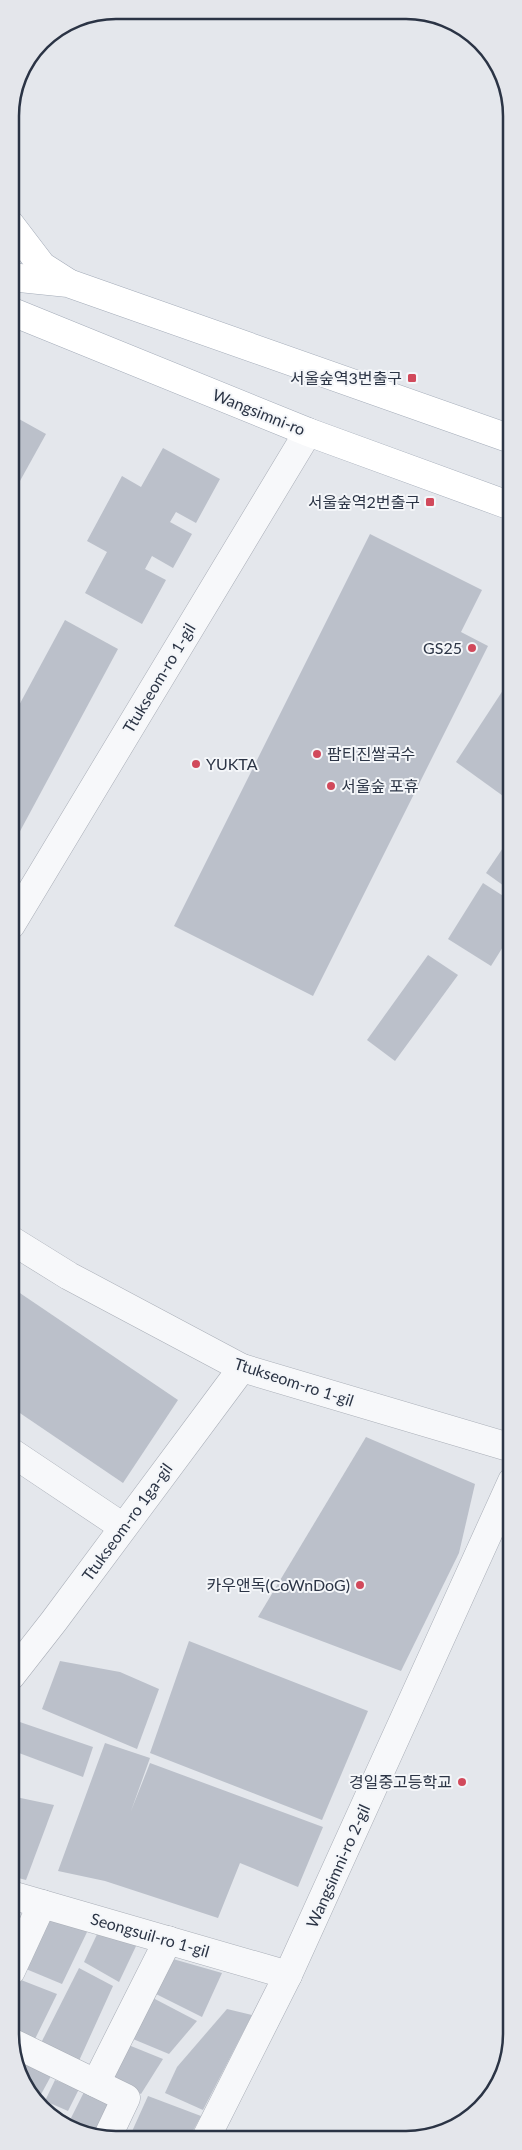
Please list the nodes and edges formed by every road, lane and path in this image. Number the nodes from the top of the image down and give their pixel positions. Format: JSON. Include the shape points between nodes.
{"nodes":[{"id":1,"x":19,"y":236,"type":"edge"},
{"id":2,"x":19,"y":277,"type":"edge"},
{"id":3,"x":68,"y":283,"type":"junction"},
{"id":4,"x":19,"y":315,"type":"edge"},
{"id":5,"x":308,"y":432,"type":"junction"},
{"id":6,"x":503,"y":436,"type":"edge"},
{"id":7,"x":503,"y":503,"type":"edge"},
{"id":8,"x":19,"y":910,"type":"edge"},
{"id":9,"x":19,"y":1245,"type":"edge"},
{"id":10,"x":242,"y":1368,"type":"junction"},
{"id":11,"x":503,"y":1445,"type":"edge"},
{"id":12,"x":19,"y":1457,"type":"edge"},
{"id":13,"x":503,"y":1500,"type":"edge"},
{"id":14,"x":123,"y":1527,"type":"junction"},
{"id":15,"x":19,"y":1666,"type":"edge"},
{"id":16,"x":19,"y":1897,"type":"edge"},
{"id":17,"x":42,"y":1904,"type":"junction"},
{"id":18,"x":168,"y":1940,"type":"junction"},
{"id":19,"x":19,"y":1954,"type":"edge"},
{"id":20,"x":288,"y":1975,"type":"junction"},
{"id":21,"x":20,"y":2046,"type":"edge"},
{"id":22,"x":96,"y":2084,"type":"junction"},
{"id":23,"x":111,"y":2131,"type":"edge"},
{"id":24,"x":210,"y":2131,"type":"edge"}],
"edges":[{"from":1,"to":3,"type":"main road","via":[[42,266]]},
{"from":2,"to":3,"type":"main road"},
{"from":3,"to":6,"type":"main road"},
{"from":4,"to":5,"type":"main road","name":"Wangsimni-ro"},
{"from":5,"to":7,"type":"main road","name":"Wangsimni-ro"},
{"from":5,"to":8,"type":"street","name":"Ttukseom-ro 1-gil"},
{"from":9,"to":10,"type":"street","name":"Ttukseom-ro 1-gil","via":[[69,1276]]},
{"from":10,"to":11,"type":"street","name":"Ttukseom-ro 1-gil"},
{"from":10,"to":14,"type":"street","name":"Ttukseom-ro 1ga-gil"},
{"from":12,"to":14,"type":"street"},
{"from":13,"to":20,"type":"street","name":"Wangsimni-ro 2-gil"},
{"from":14,"to":15,"type":"street","name":"Ttukseom-ro 1ga-gil"},
{"from":16,"to":17,"type":"street","name":"Seongsuil-ro 1-gil"},
{"from":17,"to":18,"type":"street","name":"Seongsuil-ro 1-gil"},
{"from":17,"to":19,"type":"street"},
{"from":18,"to":20,"type":"street","name":"Seongsuil-ro 1-gil"},
{"from":18,"to":22,"type":"street"},
{"from":20,"to":24,"type":"street","name":"Wangsimni-ro 2-gil"},
{"from":21,"to":22,"type":"street"},
{"from":22,"to":23,"type":"street","via":[[126,2098]]}]}
